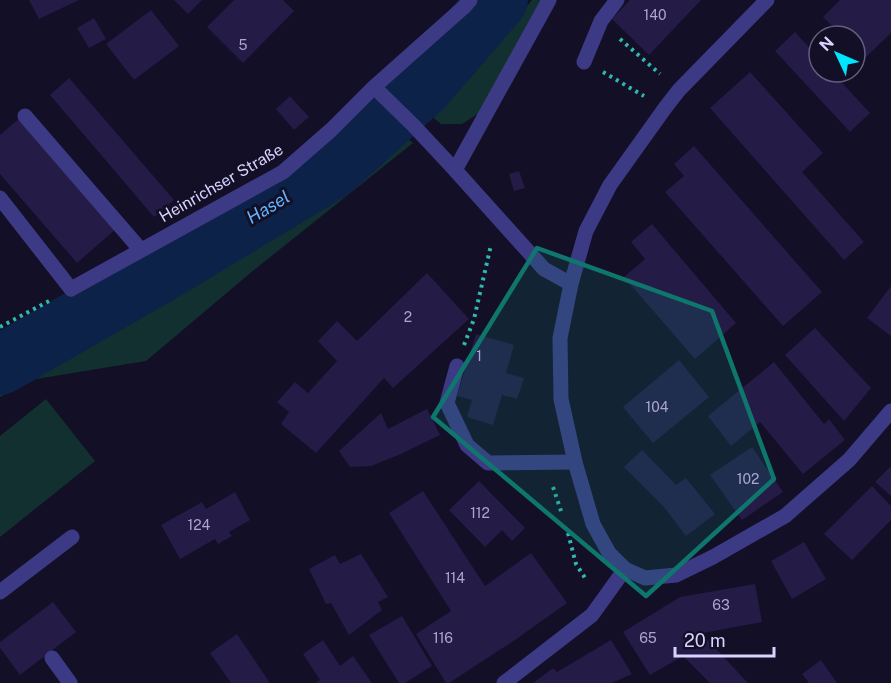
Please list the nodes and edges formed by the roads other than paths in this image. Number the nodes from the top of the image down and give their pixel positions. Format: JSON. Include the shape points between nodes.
{"nodes":[{"id":1,"x":470,"y":0,"type":"edge"},
{"id":2,"x":549,"y":0,"type":"edge"},
{"id":3,"x":617,"y":0,"type":"edge"},
{"id":4,"x":767,"y":0,"type":"edge"},
{"id":5,"x":584,"y":62,"type":"road end"},
{"id":6,"x":374,"y":87,"type":"junction"},
{"id":7,"x":25,"y":116,"type":"dead end"},
{"id":8,"x":455,"y":170,"type":"junction"},
{"id":9,"x":0,"y":198,"type":"edge"},
{"id":10,"x":140,"y":249,"type":"junction"},
{"id":11,"x":571,"y":284,"type":"junction"},
{"id":12,"x":457,"y":366,"type":"road end"},
{"id":13,"x":891,"y":411,"type":"edge"},
{"id":14,"x":575,"y":462,"type":"junction"},
{"id":15,"x":72,"y":537,"type":"dead end"},
{"id":16,"x":626,"y":569,"type":"junction"},
{"id":17,"x":0,"y":592,"type":"edge"},
{"id":18,"x":52,"y":658,"type":"dead end"},
{"id":19,"x":70,"y":683,"type":"edge"},
{"id":20,"x":504,"y":683,"type":"edge"}],
"edges":[{"from":1,"to":6,"type":"street","name":"Heinrichser Straße"},
{"from":2,"to":8,"type":"street"},
{"from":3,"to":5,"type":"street","via":[[601,21]]},
{"from":4,"to":11,"type":"street","via":[[679,90],[610,184],[586,231]]},
{"from":6,"to":8,"type":"street"},
{"from":6,"to":10,"type":"street","name":"Heinrichser Straße","via":[[283,172]]},
{"from":7,"to":10,"type":"street"},
{"from":8,"to":11,"type":"street","via":[[544,269]]},
{"from":9,"to":10,"type":"street","name":"Heinrichser Straße","via":[[71,289]]},
{"from":11,"to":14,"type":"street","via":[[560,338],[561,399]]},
{"from":12,"to":14,"type":"street","via":[[447,403],[467,445],[488,463]]},
{"from":13,"to":16,"type":"street","via":[[849,460],[785,516],[676,575],[645,578]]},
{"from":14,"to":16,"type":"street","via":[[592,524],[609,553]]},
{"from":15,"to":17,"type":"street"},
{"from":16,"to":20,"type":"street","via":[[592,615]]},
{"from":18,"to":19,"type":"street"}]}
